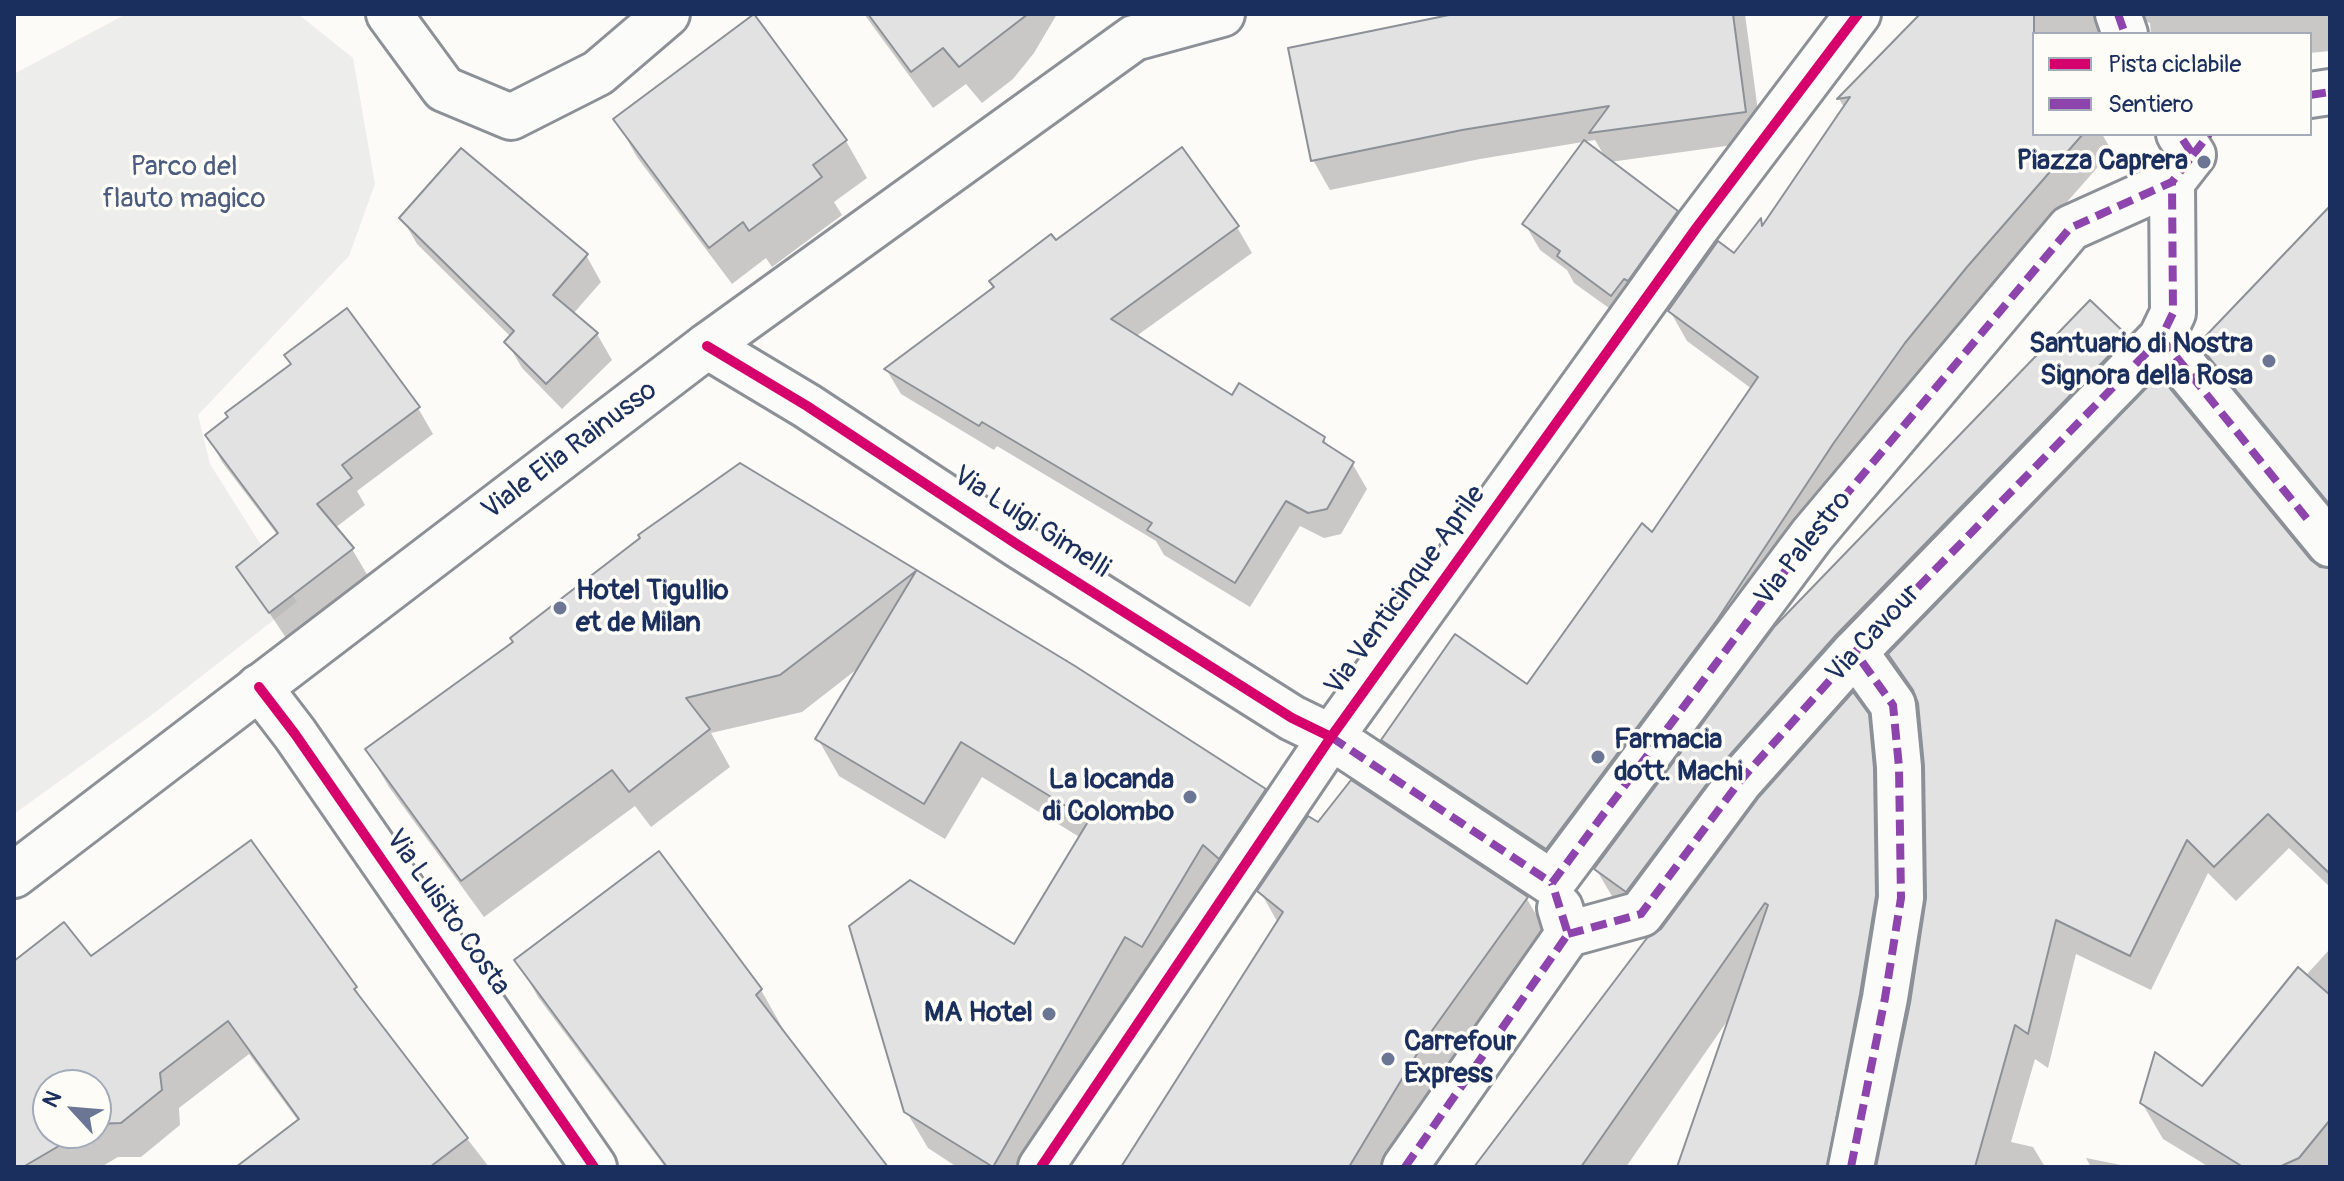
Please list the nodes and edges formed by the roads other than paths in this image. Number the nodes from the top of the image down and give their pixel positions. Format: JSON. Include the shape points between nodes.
{"nodes":[{"id":1,"x":389,"y":14,"type":"edge"},
{"id":2,"x":667,"y":14,"type":"edge"},
{"id":3,"x":1222,"y":14,"type":"edge"},
{"id":4,"x":1858,"y":14,"type":"edge"},
{"id":5,"x":1127,"y":26,"type":"edge"},
{"id":6,"x":2188,"y":151,"type":"edge"},
{"id":7,"x":2167,"y":326,"type":"junction"},
{"id":8,"x":707,"y":346,"type":"junction"},
{"id":9,"x":2319,"y":532,"type":"edge"},
{"id":10,"x":1855,"y":652,"type":"junction"},
{"id":11,"x":259,"y":687,"type":"junction"},
{"id":12,"x":1331,"y":737,"type":"junction"},
{"id":13,"x":14,"y":875,"type":"edge"},
{"id":14,"x":1552,"y":883,"type":"junction"},
{"id":15,"x":1568,"y":934,"type":"junction"},
{"id":16,"x":594,"y":1167,"type":"edge"},
{"id":17,"x":1041,"y":1167,"type":"edge"},
{"id":18,"x":1405,"y":1167,"type":"edge"},
{"id":19,"x":1851,"y":1167,"type":"edge"}],
"edges":[{"from":1,"to":2,"type":"street","via":[[444,89],[511,117],[598,73]]},
{"from":3,"to":5,"type":"street"},
{"from":4,"to":12,"type":"street","name":"Via Venticinque Aprile","via":[[1697,227]]},
{"from":5,"to":8,"type":"street","name":"Viale Elia Rainusso"},
{"from":6,"to":7,"type":"street"},
{"from":6,"to":14,"type":"street","name":"Via Palestro","via":[[2070,228],[1812,535]]},
{"from":7,"to":9,"type":"street"},
{"from":7,"to":10,"type":"street","name":"Via Cavour"},
{"from":8,"to":11,"type":"street","name":"Viale Elia Rainusso"},
{"from":8,"to":12,"type":"street","name":"Via Luigi Gimelli","via":[[1292,718]]},
{"from":10,"to":15,"type":"street","name":"Via Cavour","via":[[1740,781],[1641,914]]},
{"from":10,"to":19,"type":"street","via":[[1893,705],[1901,898]]},
{"from":11,"to":13,"type":"street","name":"Viale Elia Rainusso"},
{"from":11,"to":16,"type":"street","name":"Via Luisito Costa"},
{"from":12,"to":14,"type":"street","name":"Via Luigi Gimelli"},
{"from":12,"to":17,"type":"street","name":"Via Venticinque Aprile"},
{"from":14,"to":15,"type":"street"},
{"from":15,"to":18,"type":"street"}]}
